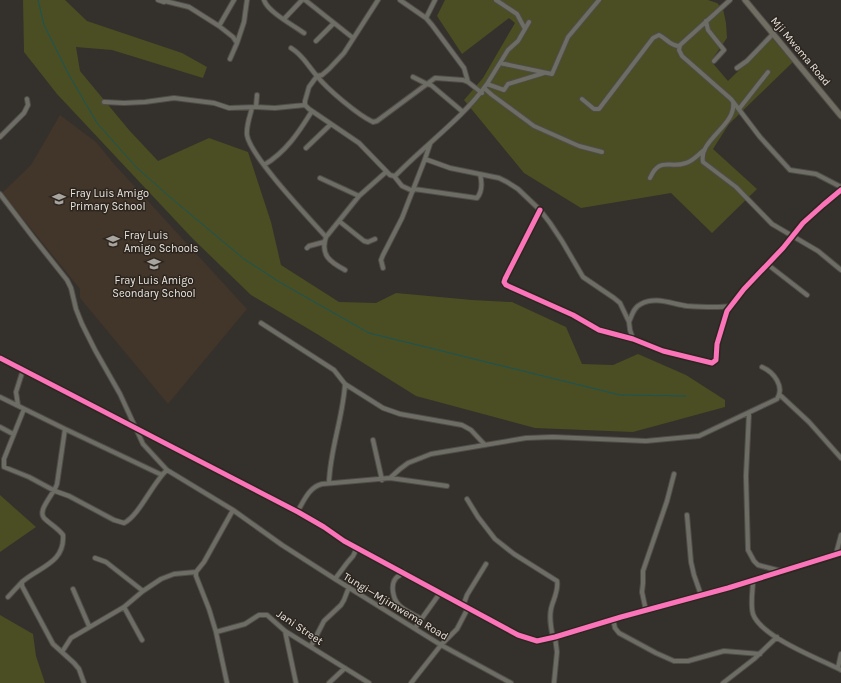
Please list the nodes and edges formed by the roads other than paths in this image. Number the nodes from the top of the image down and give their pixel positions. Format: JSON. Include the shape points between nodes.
{"nodes":[{"id":1,"x":158,"y":0,"type":"edge"},
{"id":2,"x":165,"y":0,"type":"edge"},
{"id":3,"x":234,"y":0,"type":"edge"},
{"id":4,"x":247,"y":0,"type":"edge"},
{"id":5,"x":264,"y":0,"type":"edge"},
{"id":6,"x":302,"y":0,"type":"edge"},
{"id":7,"x":306,"y":0,"type":"edge"},
{"id":8,"x":378,"y":0,"type":"edge"},
{"id":9,"x":400,"y":0,"type":"edge"},
{"id":10,"x":435,"y":0,"type":"edge"},
{"id":11,"x":496,"y":0,"type":"edge"},
{"id":12,"x":599,"y":0,"type":"edge"},
{"id":13,"x":730,"y":0,"type":"edge"},
{"id":14,"x":745,"y":0,"type":"edge"},
{"id":15,"x":426,"y":18,"type":"junction"},
{"id":16,"x":284,"y":19,"type":"junction"},
{"id":17,"x":706,"y":21,"type":"junction"},
{"id":18,"x":529,"y":22,"type":"dead end"},
{"id":19,"x":334,"y":23,"type":"junction"},
{"id":20,"x":218,"y":26,"type":"junction"},
{"id":21,"x":525,"y":29,"type":"junction"},
{"id":22,"x":304,"y":33,"type":"dead end"},
{"id":23,"x":773,"y":34,"type":"junction"},
{"id":24,"x":353,"y":38,"type":"junction"},
{"id":25,"x":316,"y":41,"type":"dead end"},
{"id":26,"x":237,"y":43,"type":"junction"},
{"id":27,"x":680,"y":45,"type":"junction"},
{"id":28,"x":291,"y":48,"type":"dead end"},
{"id":29,"x":230,"y":59,"type":"dead end"},
{"id":30,"x":714,"y":61,"type":"dead end"},
{"id":31,"x":500,"y":63,"type":"junction"},
{"id":32,"x":737,"y":68,"type":"dead end"},
{"id":33,"x":768,"y":72,"type":"dead end"},
{"id":34,"x":544,"y":73,"type":"junction"},
{"id":35,"x":317,"y":76,"type":"junction"},
{"id":36,"x":413,"y":77,"type":"dead end"},
{"id":37,"x":468,"y":82,"type":"junction"},
{"id":38,"x":427,"y":84,"type":"junction"},
{"id":39,"x":486,"y":86,"type":"junction"},
{"id":40,"x":482,"y":92,"type":"junction"},
{"id":41,"x":257,"y":95,"type":"dead end"},
{"id":42,"x":27,"y":99,"type":"dead end"},
{"id":43,"x":582,"y":99,"type":"dead end"},
{"id":44,"x":104,"y":102,"type":"dead end"},
{"id":45,"x":733,"y":102,"type":"junction"},
{"id":46,"x":305,"y":105,"type":"junction"},
{"id":47,"x":254,"y":108,"type":"junction"},
{"id":48,"x":739,"y":109,"type":"junction"},
{"id":49,"x":312,"y":111,"type":"junction"},
{"id":50,"x":463,"y":112,"type":"junction"},
{"id":51,"x":841,"y":116,"type":"edge"},
{"id":52,"x":331,"y":124,"type":"junction"},
{"id":53,"x":0,"y":137,"type":"edge"},
{"id":54,"x":430,"y":143,"type":"junction"},
{"id":55,"x":306,"y":148,"type":"dead end"},
{"id":56,"x":704,"y":150,"type":"junction"},
{"id":57,"x":602,"y":152,"type":"dead end"},
{"id":58,"x":425,"y":159,"type":"junction"},
{"id":59,"x":264,"y":165,"type":"junction"},
{"id":60,"x":386,"y":172,"type":"junction"},
{"id":61,"x":480,"y":174,"type":"junction"},
{"id":62,"x":394,"y":176,"type":"junction"},
{"id":63,"x":320,"y":178,"type":"dead end"},
{"id":64,"x":650,"y":178,"type":"dead end"},
{"id":65,"x":841,"y":187,"type":"edge"},
{"id":66,"x":414,"y":190,"type":"junction"},
{"id":67,"x":841,"y":190,"type":"edge"},
{"id":68,"x":0,"y":194,"type":"edge"},
{"id":69,"x":359,"y":196,"type":"junction"},
{"id":70,"x":540,"y":210,"type":"junction"},
{"id":71,"x":339,"y":221,"type":"junction"},
{"id":72,"x":326,"y":236,"type":"junction"},
{"id":73,"x":792,"y":237,"type":"junction"},
{"id":74,"x":375,"y":239,"type":"dead end"},
{"id":75,"x":324,"y":242,"type":"junction"},
{"id":76,"x":307,"y":248,"type":"dead end"},
{"id":77,"x":768,"y":264,"type":"junction"},
{"id":78,"x":383,"y":268,"type":"dead end"},
{"id":79,"x":345,"y":270,"type":"dead end"},
{"id":80,"x":841,"y":270,"type":"edge"},
{"id":81,"x":807,"y":296,"type":"dead end"},
{"id":82,"x":731,"y":306,"type":"junction"},
{"id":83,"x":629,"y":322,"type":"junction"},
{"id":84,"x":261,"y":323,"type":"dead end"},
{"id":85,"x":633,"y":339,"type":"junction"},
{"id":86,"x":0,"y":357,"type":"edge"},
{"id":87,"x":762,"y":367,"type":"dead end"},
{"id":88,"x":23,"y":370,"type":"junction"},
{"id":89,"x":49,"y":383,"type":"junction"},
{"id":90,"x":345,"y":384,"type":"junction"},
{"id":91,"x":780,"y":395,"type":"junction"},
{"id":92,"x":0,"y":397,"type":"edge"},
{"id":93,"x":18,"y":405,"type":"junction"},
{"id":94,"x":24,"y":409,"type":"junction"},
{"id":95,"x":749,"y":413,"type":"junction"},
{"id":96,"x":0,"y":427,"type":"edge"},
{"id":97,"x":134,"y":427,"type":"junction"},
{"id":98,"x":65,"y":429,"type":"junction"},
{"id":99,"x":13,"y":434,"type":"junction"},
{"id":100,"x":373,"y":440,"type":"dead end"},
{"id":101,"x":485,"y":445,"type":"junction"},
{"id":102,"x":841,"y":458,"type":"edge"},
{"id":103,"x":167,"y":470,"type":"junction"},
{"id":104,"x":674,"y":474,"type":"dead end"},
{"id":105,"x":162,"y":475,"type":"junction"},
{"id":106,"x":390,"y":478,"type":"junction"},
{"id":107,"x":382,"y":480,"type":"junction"},
{"id":108,"x":328,"y":483,"type":"junction"},
{"id":109,"x":447,"y":486,"type":"dead end"},
{"id":110,"x":55,"y":491,"type":"junction"},
{"id":111,"x":467,"y":499,"type":"dead end"},
{"id":112,"x":233,"y":510,"type":"junction"},
{"id":113,"x":297,"y":512,"type":"junction"},
{"id":114,"x":687,"y":515,"type":"dead end"},
{"id":115,"x":841,"y":535,"type":"edge"},
{"id":116,"x":357,"y":548,"type":"junction"},
{"id":117,"x":841,"y":553,"type":"edge"},
{"id":118,"x":836,"y":554,"type":"junction"},
{"id":119,"x":95,"y":558,"type":"dead end"},
{"id":120,"x":486,"y":564,"type":"dead end"},
{"id":121,"x":781,"y":571,"type":"junction"},
{"id":122,"x":196,"y":572,"type":"junction"},
{"id":123,"x":404,"y":572,"type":"junction"},
{"id":124,"x":335,"y":579,"type":"junction"},
{"id":125,"x":753,"y":580,"type":"junction"},
{"id":126,"x":22,"y":582,"type":"junction"},
{"id":127,"x":349,"y":587,"type":"junction"},
{"id":128,"x":73,"y":588,"type":"dead end"},
{"id":129,"x":143,"y":591,"type":"junction"},
{"id":130,"x":440,"y":592,"type":"junction"},
{"id":131,"x":701,"y":595,"type":"junction"},
{"id":132,"x":8,"y":597,"type":"dead end"},
{"id":133,"x":463,"y":606,"type":"junction"},
{"id":134,"x":124,"y":607,"type":"junction"},
{"id":135,"x":468,"y":608,"type":"junction"},
{"id":136,"x":646,"y":611,"type":"junction"},
{"id":137,"x":421,"y":619,"type":"junction"},
{"id":138,"x":613,"y":619,"type":"junction"},
{"id":139,"x":89,"y":626,"type":"junction"},
{"id":140,"x":415,"y":628,"type":"junction"},
{"id":141,"x":285,"y":630,"type":"junction"},
{"id":142,"x":216,"y":632,"type":"junction"},
{"id":143,"x":554,"y":637,"type":"junction"},
{"id":144,"x":777,"y":637,"type":"junction"},
{"id":145,"x":142,"y":640,"type":"dead end"},
{"id":146,"x":442,"y":645,"type":"junction"},
{"id":147,"x":311,"y":646,"type":"junction"},
{"id":148,"x":62,"y":652,"type":"junction"},
{"id":149,"x":760,"y":654,"type":"junction"},
{"id":150,"x":841,"y":654,"type":"edge"},
{"id":151,"x":345,"y":668,"type":"junction"},
{"id":152,"x":840,"y":669,"type":"edge"},
{"id":153,"x":84,"y":683,"type":"edge"},
{"id":154,"x":227,"y":683,"type":"edge"},
{"id":155,"x":296,"y":683,"type":"edge"},
{"id":156,"x":329,"y":683,"type":"edge"},
{"id":157,"x":369,"y":683,"type":"edge"},
{"id":158,"x":411,"y":683,"type":"edge"},
{"id":159,"x":511,"y":683,"type":"edge"},
{"id":160,"x":554,"y":683,"type":"edge"},
{"id":161,"x":723,"y":683,"type":"edge"}],
"edges":[{"from":1,"to":2,"type":"street"},
{"from":2,"to":20,"type":"street","via":[[189,7]]},
{"from":3,"to":20,"type":"street"},
{"from":4,"to":26,"type":"street","via":[[244,22]]},
{"from":5,"to":16,"type":"street","via":[[272,11]]},
{"from":6,"to":16,"type":"street"},
{"from":7,"to":19,"type":"street"},
{"from":8,"to":24,"type":"street"},
{"from":9,"to":15,"type":"street"},
{"from":10,"to":15,"type":"street"},
{"from":11,"to":21,"type":"street","via":[[517,14]]},
{"from":12,"to":34,"type":"street","via":[[568,36],[553,73]]},
{"from":13,"to":17,"type":"street"},
{"from":14,"to":23,"type":"main road","name":"Mji Mwema Road"},
{"from":15,"to":37,"type":"street","via":[[464,68]]},
{"from":16,"to":22,"type":"street"},
{"from":17,"to":27,"type":"street"},
{"from":17,"to":30,"type":"street","via":[[708,30],[724,50]]},
{"from":18,"to":21,"type":"street"},
{"from":19,"to":24,"type":"street"},
{"from":19,"to":25,"type":"street"},
{"from":20,"to":26,"type":"street","via":[[230,34]]},
{"from":21,"to":31,"type":"street"},
{"from":23,"to":32,"type":"street"},
{"from":23,"to":51,"type":"main road","name":"Mji Mwema Road"},
{"from":24,"to":35,"type":"street","via":[[344,53],[329,69]]},
{"from":26,"to":29,"type":"street"},
{"from":27,"to":43,"type":"street","via":[[675,46],[657,35],[599,109]]},
{"from":27,"to":45,"type":"street","via":[[682,56]]},
{"from":28,"to":35,"type":"street","via":[[302,56]]},
{"from":31,"to":34,"type":"street"},
{"from":31,"to":39,"type":"street"},
{"from":33,"to":48,"type":"street"},
{"from":34,"to":39,"type":"street","via":[[508,84],[504,90]]},
{"from":35,"to":38,"type":"street","via":[[346,103],[373,122]]},
{"from":35,"to":46,"type":"street","via":[[306,92]]},
{"from":36,"to":38,"type":"street"},
{"from":37,"to":38,"type":"street","via":[[435,78]]},
{"from":37,"to":40,"type":"street"},
{"from":38,"to":50,"type":"street"},
{"from":39,"to":40,"type":"street"},
{"from":39,"to":57,"type":"street","via":[[492,95],[534,126],[580,146]]},
{"from":40,"to":50,"type":"street"},
{"from":41,"to":47,"type":"street"},
{"from":42,"to":53,"type":"street","via":[[28,105],[24,113]]},
{"from":44,"to":47,"type":"street","via":[[124,104],[174,98],[214,103],[229,108]]},
{"from":45,"to":48,"type":"street"},
{"from":45,"to":56,"type":"street","via":[[731,115]]},
{"from":46,"to":47,"type":"street"},
{"from":46,"to":49,"type":"street"},
{"from":47,"to":59,"type":"street","via":[[247,135]]},
{"from":48,"to":65,"type":"street","via":[[790,170],[816,174]]},
{"from":49,"to":52,"type":"street"},
{"from":49,"to":59,"type":"street","via":[[288,145]]},
{"from":50,"to":54,"type":"street"},
{"from":52,"to":55,"type":"street"},
{"from":52,"to":60,"type":"street","via":[[359,143]]},
{"from":54,"to":58,"type":"street"},
{"from":54,"to":62,"type":"street"},
{"from":56,"to":64,"type":"street","via":[[686,163],[658,166]]},
{"from":56,"to":73,"type":"street","via":[[703,162],[736,187],[772,224]]},
{"from":58,"to":61,"type":"street","via":[[450,168]]},
{"from":58,"to":66,"type":"street"},
{"from":59,"to":72,"type":"street"},
{"from":60,"to":62,"type":"street"},
{"from":60,"to":69,"type":"street"},
{"from":61,"to":66,"type":"street","via":[[482,183],[477,198]]},
{"from":61,"to":70,"type":"street","via":[[507,182]]},
{"from":62,"to":66,"type":"street","via":[[402,186]]},
{"from":63,"to":69,"type":"street"},
{"from":66,"to":78,"type":"street","via":[[383,255]]},
{"from":67,"to":73,"type":"street","via":[[803,223]]},
{"from":68,"to":97,"type":"street","name":"Tungi—Mjimwema Road","via":[[67,280],[82,324],[120,394]]},
{"from":69,"to":71,"type":"street"},
{"from":70,"to":83,"type":"street","via":[[583,277],[620,303]]},
{"from":70,"to":85,"type":"street","via":[[505,279],[506,285],[573,315],[599,330]]},
{"from":71,"to":72,"type":"street"},
{"from":71,"to":74,"type":"street","via":[[368,242]]},
{"from":72,"to":75,"type":"street"},
{"from":73,"to":77,"type":"street"},
{"from":73,"to":80,"type":"street","via":[[818,251]]},
{"from":75,"to":76,"type":"street"},
{"from":75,"to":79,"type":"street","via":[[327,258]]},
{"from":77,"to":81,"type":"street"},
{"from":77,"to":82,"type":"street"},
{"from":82,"to":83,"type":"street","via":[[686,306],[651,301],[636,307]]},
{"from":82,"to":85,"type":"street","via":[[727,311],[717,344],[716,360],[712,363],[663,351]]},
{"from":83,"to":85,"type":"street"},
{"from":84,"to":90,"type":"street","via":[[334,370]]},
{"from":86,"to":88,"type":"street"},
{"from":86,"to":89,"type":"street"},
{"from":87,"to":91,"type":"street","via":[[772,372],[780,387]]},
{"from":88,"to":89,"type":"street"},
{"from":88,"to":93,"type":"street","via":[[16,392]]},
{"from":89,"to":97,"type":"street"},
{"from":90,"to":101,"type":"street","via":[[383,408],[396,413],[467,427]]},
{"from":90,"to":108,"type":"street"},
{"from":91,"to":95,"type":"street"},
{"from":91,"to":102,"type":"street","via":[[809,422]]},
{"from":92,"to":93,"type":"street"},
{"from":93,"to":94,"type":"street"},
{"from":94,"to":98,"type":"street"},
{"from":94,"to":99,"type":"street"},
{"from":95,"to":101,"type":"street","via":[[699,436],[646,441],[553,437]]},
{"from":95,"to":121,"type":"street","via":[[746,476],[748,550],[758,565]]},
{"from":96,"to":99,"type":"street"},
{"from":97,"to":103,"type":"street","name":"Tungi—Mjimwema Road","via":[[143,444]]},
{"from":97,"to":113,"type":"street"},
{"from":98,"to":105,"type":"street"},
{"from":98,"to":110,"type":"street"},
{"from":99,"to":110,"type":"street","via":[[3,462],[4,467]]},
{"from":100,"to":107,"type":"street"},
{"from":101,"to":106,"type":"street","via":[[418,458]]},
{"from":103,"to":105,"type":"street"},
{"from":103,"to":112,"type":"street","name":"Tungi—Mjimwema Road"},
{"from":104,"to":136,"type":"street","via":[[643,571],[642,592]]},
{"from":105,"to":110,"type":"street","via":[[137,511],[124,523]]},
{"from":106,"to":107,"type":"street"},
{"from":106,"to":109,"type":"street"},
{"from":107,"to":108,"type":"street"},
{"from":108,"to":113,"type":"street","via":[[314,486]]},
{"from":110,"to":126,"type":"street","via":[[43,507],[42,514],[61,532],[63,543],[53,562]]},
{"from":111,"to":143,"type":"street","via":[[500,543],[557,581],[550,615]]},
{"from":112,"to":122,"type":"street"},
{"from":112,"to":124,"type":"street","name":"Tungi—Mjimwema Road"},
{"from":113,"to":116,"type":"street"},
{"from":114,"to":131,"type":"street","via":[[691,562]]},
{"from":115,"to":118,"type":"street"},
{"from":116,"to":123,"type":"street"},
{"from":116,"to":124,"type":"street"},
{"from":117,"to":118,"type":"street"},
{"from":118,"to":121,"type":"street"},
{"from":119,"to":129,"type":"street","via":[[106,562]]},
{"from":120,"to":133,"type":"street"},
{"from":121,"to":125,"type":"street"},
{"from":122,"to":129,"type":"street","via":[[168,576]]},
{"from":122,"to":142,"type":"street"},
{"from":123,"to":130,"type":"street"},
{"from":123,"to":137,"type":"street","via":[[394,582],[395,599],[398,604]]},
{"from":124,"to":127,"type":"street","name":"Tungi—Mjimwema Road"},
{"from":125,"to":131,"type":"street"},
{"from":125,"to":144,"type":"street","via":[[754,616],[762,627]]},
{"from":126,"to":132,"type":"street"},
{"from":126,"to":148,"type":"street","via":[[23,590],[53,644]]},
{"from":127,"to":140,"type":"street","name":"Tungi—Mjimwema Road"},
{"from":127,"to":147,"type":"street","via":[[341,605],[324,621]]},
{"from":128,"to":139,"type":"street"},
{"from":129,"to":134,"type":"street"},
{"from":130,"to":133,"type":"street"},
{"from":130,"to":137,"type":"street"},
{"from":131,"to":136,"type":"street"},
{"from":133,"to":135,"type":"street"},
{"from":134,"to":139,"type":"street"},
{"from":134,"to":145,"type":"street"},
{"from":135,"to":143,"type":"street","via":[[528,639],[537,641]]},
{"from":135,"to":146,"type":"street","via":[[457,629]]},
{"from":136,"to":138,"type":"street"},
{"from":137,"to":140,"type":"street"},
{"from":138,"to":143,"type":"street"},
{"from":138,"to":149,"type":"street","via":[[615,628],[620,633],[674,661],[688,661],[724,651]]},
{"from":139,"to":148,"type":"street","via":[[71,638]]},
{"from":140,"to":146,"type":"street","name":"Tungi—Mjimwema Road"},
{"from":141,"to":142,"type":"street","name":"Jani Street","via":[[263,614],[244,624]]},
{"from":141,"to":147,"type":"street","name":"Jani Street"},
{"from":141,"to":155,"type":"street"},
{"from":142,"to":154,"type":"street"},
{"from":143,"to":160,"type":"street","via":[[557,652]]},
{"from":144,"to":149,"type":"street"},
{"from":144,"to":152,"type":"street","via":[[811,657]]},
{"from":146,"to":158,"type":"street"},
{"from":146,"to":159,"type":"street","name":"Tungi—Mjimwema Road"},
{"from":147,"to":151,"type":"street","name":"Jani Street"},
{"from":148,"to":153,"type":"street","via":[[79,669]]},
{"from":149,"to":161,"type":"street"},
{"from":150,"to":152,"type":"street"},
{"from":151,"to":156,"type":"street"},
{"from":151,"to":157,"type":"street","name":"Jani Street"}]}
